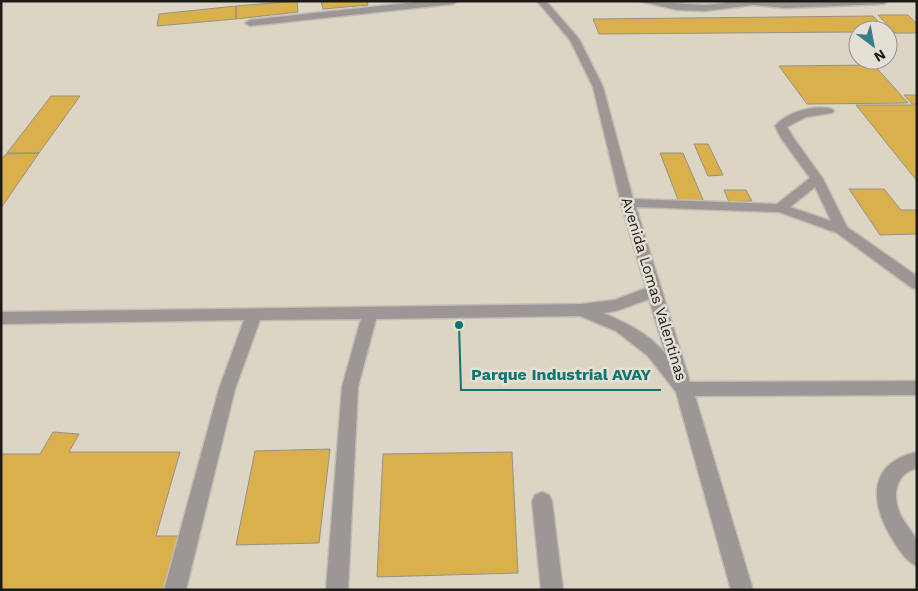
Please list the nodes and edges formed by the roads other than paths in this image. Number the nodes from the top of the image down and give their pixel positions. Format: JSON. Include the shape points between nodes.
{"nodes":[{"id":1,"x":453,"y":1,"type":"edge"},
{"id":2,"x":541,"y":1,"type":"edge"},
{"id":3,"x":643,"y":1,"type":"edge"},
{"id":4,"x":884,"y":1,"type":"edge"},
{"id":5,"x":747,"y":2,"type":"edge"},
{"id":6,"x":250,"y":23,"type":"dead end"},
{"id":7,"x":828,"y":111,"type":"dead end"},
{"id":8,"x":817,"y":179,"type":"junction"},
{"id":9,"x":628,"y":203,"type":"junction"},
{"id":10,"x":780,"y":208,"type":"junction"},
{"id":11,"x":842,"y":230,"type":"junction"},
{"id":12,"x":917,"y":284,"type":"edge"},
{"id":13,"x":655,"y":291,"type":"junction"},
{"id":14,"x":581,"y":310,"type":"junction"},
{"id":15,"x":370,"y":314,"type":"junction"},
{"id":16,"x":254,"y":315,"type":"junction"},
{"id":17,"x":1,"y":318,"type":"edge"},
{"id":18,"x":917,"y":388,"type":"edge"},
{"id":19,"x":684,"y":389,"type":"junction"},
{"id":20,"x":917,"y":460,"type":"edge"},
{"id":21,"x":542,"y":501,"type":"dead end"},
{"id":22,"x":917,"y":556,"type":"edge"},
{"id":23,"x":175,"y":590,"type":"edge"},
{"id":24,"x":337,"y":590,"type":"edge"},
{"id":25,"x":552,"y":590,"type":"edge"},
{"id":26,"x":742,"y":590,"type":"edge"}],
"edges":[{"from":1,"to":6,"type":"street"},
{"from":2,"to":9,"type":"street","name":"Avenida Lomas Valentinas","via":[[574,39],[598,87]]},
{"from":3,"to":5,"type":"street","via":[[705,8]]},
{"from":4,"to":5,"type":"street","via":[[785,5]]},
{"from":7,"to":8,"type":"street","via":[[793,116],[782,126]]},
{"from":8,"to":10,"type":"street"},
{"from":8,"to":11,"type":"street"},
{"from":9,"to":10,"type":"street"},
{"from":9,"to":13,"type":"street","name":"Avenida Lomas Valentinas"},
{"from":10,"to":11,"type":"street"},
{"from":11,"to":12,"type":"street"},
{"from":13,"to":14,"type":"street","via":[[616,305]]},
{"from":13,"to":19,"type":"street","name":"Avenida Lomas Valentinas"},
{"from":14,"to":15,"type":"street"},
{"from":14,"to":19,"type":"street","via":[[622,328],[654,351]]},
{"from":15,"to":16,"type":"street"},
{"from":15,"to":24,"type":"street","via":[[350,387]]},
{"from":16,"to":17,"type":"street"},
{"from":16,"to":23,"type":"street","via":[[227,389]]},
{"from":18,"to":19,"type":"street"},
{"from":19,"to":26,"type":"street","name":"Avenida Lomas Valentinas"},
{"from":20,"to":22,"type":"street","via":[[901,465],[889,479],[886,493],[889,514],[902,540]]},
{"from":21,"to":25,"type":"street"}]}
